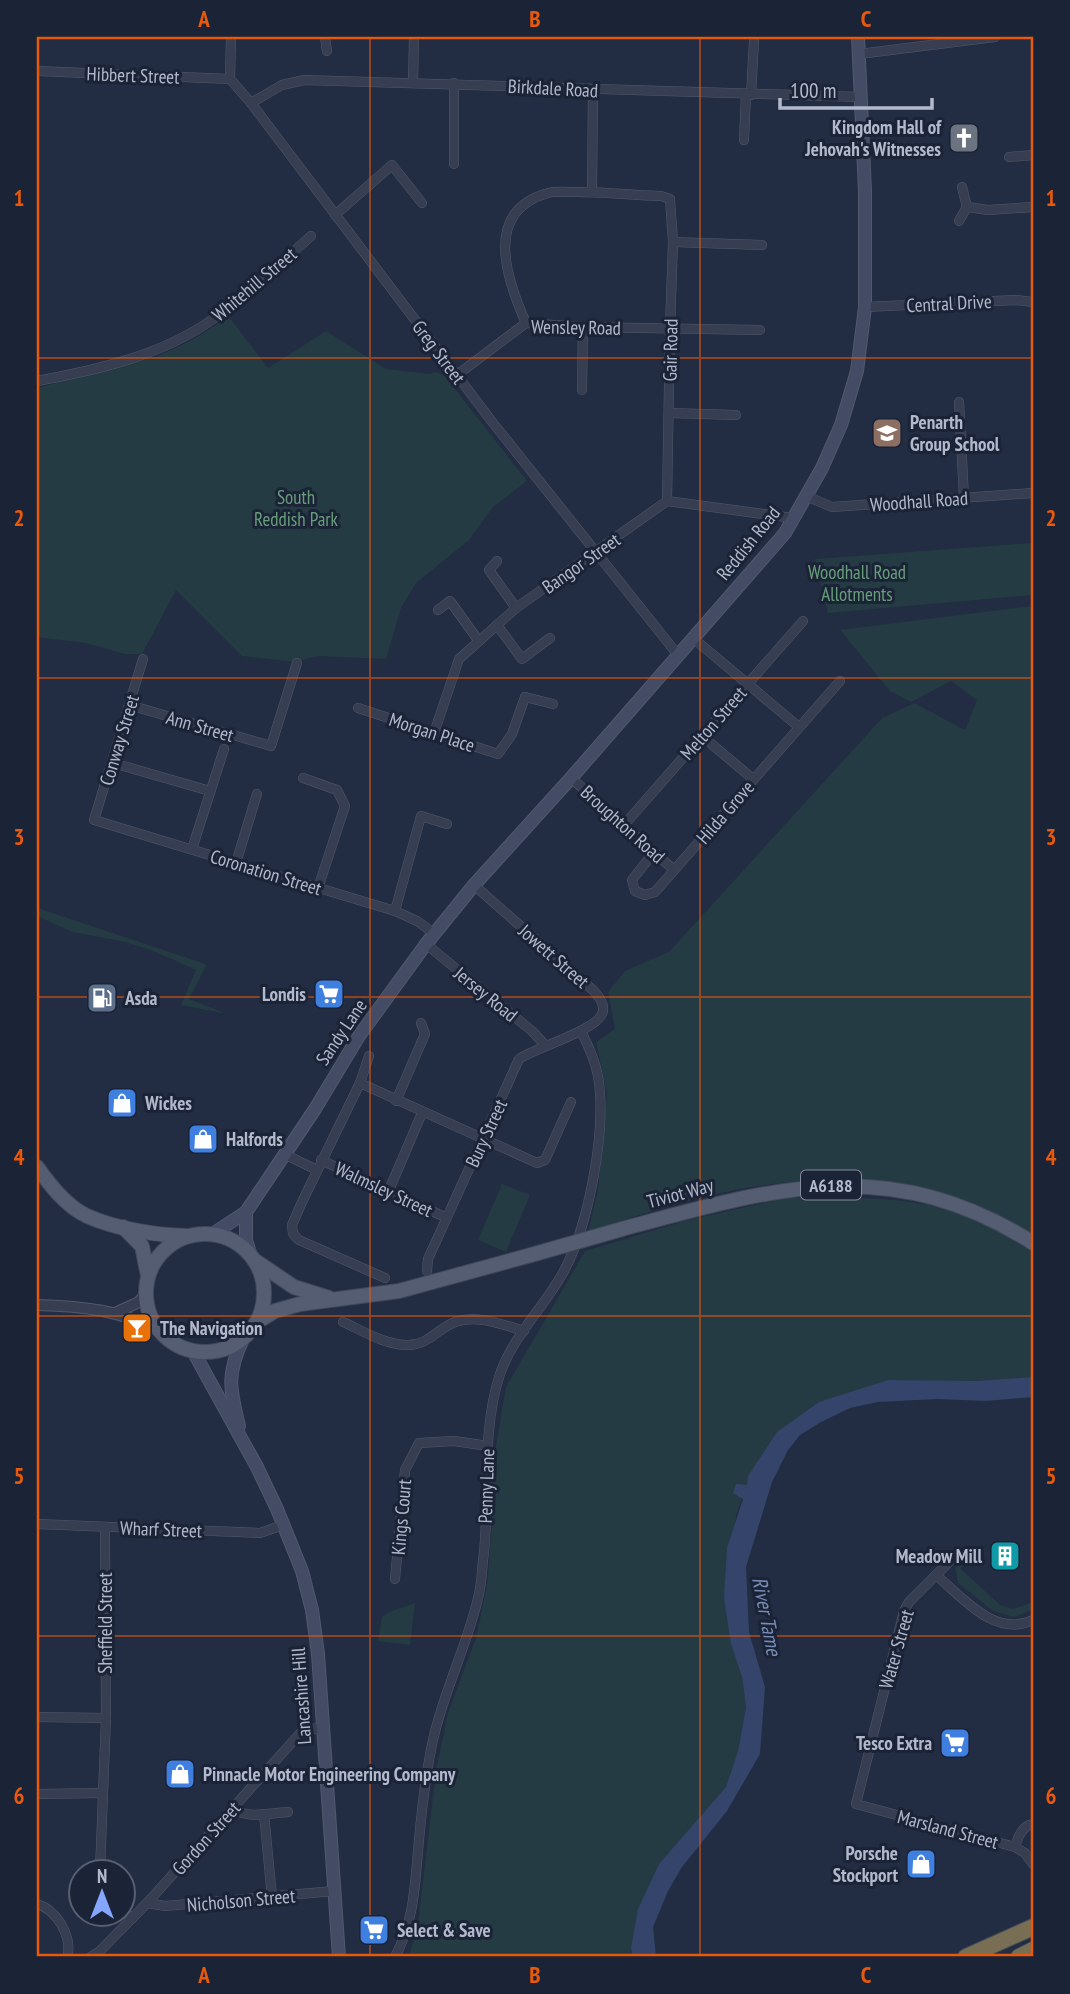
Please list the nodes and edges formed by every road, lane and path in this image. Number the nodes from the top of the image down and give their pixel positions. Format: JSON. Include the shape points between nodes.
{"nodes":[{"id":1,"x":231,"y":37,"type":"edge"},
{"id":2,"x":326,"y":37,"type":"edge"},
{"id":3,"x":414,"y":37,"type":"edge"},
{"id":4,"x":858,"y":37,"type":"edge"},
{"id":5,"x":995,"y":37,"type":"edge"},
{"id":6,"x":754,"y":41,"type":"dead end"},
{"id":7,"x":327,"y":51,"type":"dead end"},
{"id":8,"x":859,"y":54,"type":"junction"},
{"id":9,"x":37,"y":71,"type":"edge"},
{"id":10,"x":230,"y":79,"type":"junction"},
{"id":11,"x":412,"y":83,"type":"junction"},
{"id":12,"x":454,"y":83,"type":"junction"},
{"id":13,"x":593,"y":90,"type":"junction"},
{"id":14,"x":748,"y":95,"type":"junction"},
{"id":15,"x":861,"y":96,"type":"junction"},
{"id":16,"x":251,"y":103,"type":"junction"},
{"id":17,"x":744,"y":140,"type":"dead end"},
{"id":18,"x":1033,"y":155,"type":"edge"},
{"id":19,"x":1009,"y":157,"type":"dead end"},
{"id":20,"x":454,"y":164,"type":"dead end"},
{"id":21,"x":962,"y":187,"type":"dead end"},
{"id":22,"x":592,"y":192,"type":"junction"},
{"id":23,"x":422,"y":203,"type":"dead end"},
{"id":24,"x":967,"y":207,"type":"junction"},
{"id":25,"x":1033,"y":207,"type":"edge"},
{"id":26,"x":335,"y":215,"type":"junction"},
{"id":27,"x":959,"y":221,"type":"dead end"},
{"id":28,"x":311,"y":236,"type":"dead end"},
{"id":29,"x":673,"y":243,"type":"junction"},
{"id":30,"x":762,"y":245,"type":"dead end"},
{"id":31,"x":1033,"y":302,"type":"edge"},
{"id":32,"x":865,"y":307,"type":"junction"},
{"id":33,"x":526,"y":323,"type":"junction"},
{"id":34,"x":583,"y":327,"type":"junction"},
{"id":35,"x":670,"y":328,"type":"junction"},
{"id":36,"x":760,"y":330,"type":"dead end"},
{"id":37,"x":457,"y":375,"type":"junction"},
{"id":38,"x":37,"y":381,"type":"edge"},
{"id":39,"x":582,"y":390,"type":"dead end"},
{"id":40,"x":960,"y":402,"type":"dead end"},
{"id":41,"x":669,"y":413,"type":"junction"},
{"id":42,"x":736,"y":415,"type":"dead end"},
{"id":43,"x":1033,"y":493,"type":"edge"},
{"id":44,"x":806,"y":496,"type":"junction"},
{"id":45,"x":964,"y":498,"type":"junction"},
{"id":46,"x":667,"y":501,"type":"junction"},
{"id":47,"x":793,"y":518,"type":"junction"},
{"id":48,"x":596,"y":553,"type":"junction"},
{"id":49,"x":496,"y":561,"type":"dead end"},
{"id":50,"x":516,"y":608,"type":"junction"},
{"id":51,"x":438,"y":610,"type":"dead end"},
{"id":52,"x":803,"y":621,"type":"dead end"},
{"id":53,"x":497,"y":625,"type":"junction"},
{"id":54,"x":550,"y":638,"type":"dead end"},
{"id":55,"x":693,"y":638,"type":"junction"},
{"id":56,"x":478,"y":640,"type":"junction"},
{"id":57,"x":678,"y":655,"type":"junction"},
{"id":58,"x":143,"y":660,"type":"dead end"},
{"id":59,"x":297,"y":663,"type":"dead end"},
{"id":60,"x":840,"y":681,"type":"dead end"},
{"id":61,"x":748,"y":684,"type":"junction"},
{"id":62,"x":553,"y":704,"type":"dead end"},
{"id":63,"x":129,"y":705,"type":"junction"},
{"id":64,"x":358,"y":708,"type":"dead end"},
{"id":65,"x":799,"y":727,"type":"junction"},
{"id":66,"x":434,"y":733,"type":"junction"},
{"id":67,"x":702,"y":736,"type":"junction"},
{"id":68,"x":224,"y":749,"type":"dead end"},
{"id":69,"x":113,"y":763,"type":"junction"},
{"id":70,"x":303,"y":778,"type":"dead end"},
{"id":71,"x":571,"y":778,"type":"junction"},
{"id":72,"x":753,"y":779,"type":"junction"},
{"id":73,"x":210,"y":791,"type":"junction"},
{"id":74,"x":257,"y":794,"type":"dead end"},
{"id":75,"x":94,"y":820,"type":"joint"},
{"id":76,"x":447,"y":824,"type":"dead end"},
{"id":77,"x":624,"y":825,"type":"junction"},
{"id":78,"x":192,"y":849,"type":"junction"},
{"id":79,"x":654,"y":852,"type":"junction"},
{"id":80,"x":236,"y":863,"type":"junction"},
{"id":81,"x":674,"y":870,"type":"junction"},
{"id":82,"x":474,"y":885,"type":"junction"},
{"id":83,"x":318,"y":888,"type":"junction"},
{"id":84,"x":396,"y":911,"type":"junction"},
{"id":85,"x":430,"y":939,"type":"junction"},
{"id":86,"x":421,"y":1023,"type":"dead end"},
{"id":87,"x":581,"y":1031,"type":"junction"},
{"id":88,"x":545,"y":1045,"type":"junction"},
{"id":89,"x":369,"y":1056,"type":"dead end"},
{"id":90,"x":360,"y":1083,"type":"junction"},
{"id":91,"x":396,"y":1101,"type":"junction"},
{"id":92,"x":571,"y":1102,"type":"dead end"},
{"id":93,"x":422,"y":1113,"type":"junction"},
{"id":94,"x":483,"y":1139,"type":"junction"},
{"id":95,"x":284,"y":1154,"type":"junction"},
{"id":96,"x":321,"y":1160,"type":"junction"},
{"id":97,"x":37,"y":1167,"type":"edge"},
{"id":98,"x":317,"y":1170,"type":"junction"},
{"id":99,"x":388,"y":1189,"type":"junction"},
{"id":100,"x":246,"y":1212,"type":"junction"},
{"id":101,"x":447,"y":1217,"type":"junction"},
{"id":102,"x":123,"y":1227,"type":"junction"},
{"id":103,"x":211,"y":1234,"type":"junction"},
{"id":104,"x":192,"y":1236,"type":"junction"},
{"id":105,"x":1033,"y":1243,"type":"edge"},
{"id":106,"x":252,"y":1258,"type":"junction"},
{"id":107,"x":426,"y":1271,"type":"dead end"},
{"id":108,"x":385,"y":1278,"type":"dead end"},
{"id":109,"x":147,"y":1286,"type":"junction"},
{"id":110,"x":334,"y":1299,"type":"junction"},
{"id":111,"x":37,"y":1305,"type":"edge"},
{"id":112,"x":115,"y":1313,"type":"junction"},
{"id":113,"x":257,"y":1322,"type":"junction"},
{"id":114,"x":342,"y":1322,"type":"dead end"},
{"id":115,"x":524,"y":1331,"type":"junction"},
{"id":116,"x":162,"y":1334,"type":"junction"},
{"id":117,"x":243,"y":1339,"type":"junction"},
{"id":118,"x":193,"y":1351,"type":"junction"},
{"id":119,"x":244,"y":1446,"type":"junction"},
{"id":120,"x":488,"y":1446,"type":"junction"},
{"id":121,"x":37,"y":1524,"type":"edge"},
{"id":122,"x":283,"y":1525,"type":"junction"},
{"id":123,"x":105,"y":1527,"type":"junction"},
{"id":124,"x":958,"y":1553,"type":"dead end"},
{"id":125,"x":936,"y":1575,"type":"junction"},
{"id":126,"x":395,"y":1579,"type":"dead end"},
{"id":127,"x":1033,"y":1620,"type":"edge"},
{"id":128,"x":37,"y":1717,"type":"edge"},
{"id":129,"x":106,"y":1718,"type":"junction"},
{"id":130,"x":323,"y":1729,"type":"junction"},
{"id":131,"x":103,"y":1793,"type":"junction"},
{"id":132,"x":37,"y":1794,"type":"edge"},
{"id":133,"x":856,"y":1804,"type":"joint"},
{"id":134,"x":233,"y":1808,"type":"junction"},
{"id":135,"x":288,"y":1812,"type":"dead end"},
{"id":136,"x":264,"y":1814,"type":"junction"},
{"id":137,"x":1033,"y":1824,"type":"edge"},
{"id":138,"x":1015,"y":1847,"type":"junction"},
{"id":139,"x":101,"y":1857,"type":"edge"},
{"id":140,"x":1032,"y":1861,"type":"edge"},
{"id":141,"x":334,"y":1891,"type":"junction"},
{"id":142,"x":272,"y":1898,"type":"junction"},
{"id":143,"x":147,"y":1903,"type":"junction"},
{"id":144,"x":37,"y":1904,"type":"edge"},
{"id":145,"x":136,"y":1915,"type":"edge"},
{"id":146,"x":1033,"y":1918,"type":"edge"},
{"id":147,"x":123,"y":1927,"type":"edge"},
{"id":148,"x":1033,"y":1927,"type":"edge"},
{"id":149,"x":1002,"y":1941,"type":"junction"},
{"id":150,"x":1033,"y":1950,"type":"edge"},
{"id":151,"x":70,"y":1957,"type":"edge"},
{"id":152,"x":91,"y":1957,"type":"edge"},
{"id":153,"x":339,"y":1957,"type":"edge"},
{"id":154,"x":395,"y":1957,"type":"edge"},
{"id":155,"x":965,"y":1957,"type":"edge"},
{"id":156,"x":1019,"y":1957,"type":"edge"}],
"edges":[{"from":1,"to":10,"type":"street"},
{"from":2,"to":7,"type":"street"},
{"from":3,"to":11,"type":"street"},
{"from":4,"to":8,"type":"main road","name":"Reddish Road"},
{"from":5,"to":8,"type":"street"},
{"from":6,"to":14,"type":"street"},
{"from":8,"to":15,"type":"main road","name":"Reddish Road"},
{"from":9,"to":10,"type":"street","name":"Hibbert Street"},
{"from":10,"to":16,"type":"street","name":"Greg Street"},
{"from":11,"to":12,"type":"street","name":"Birkdale Road"},
{"from":11,"to":16,"type":"street","name":"Birkdale Road","via":[[304,80],[282,85]]},
{"from":12,"to":13,"type":"street","name":"Birkdale Road"},
{"from":12,"to":20,"type":"street"},
{"from":13,"to":14,"type":"street","name":"Birkdale Road"},
{"from":13,"to":22,"type":"street"},
{"from":14,"to":15,"type":"street","name":"Birkdale Road"},
{"from":14,"to":17,"type":"street"},
{"from":15,"to":32,"type":"main road","name":"Reddish Road"},
{"from":16,"to":26,"type":"street","name":"Greg Street"},
{"from":18,"to":19,"type":"street"},
{"from":21,"to":24,"type":"street"},
{"from":22,"to":29,"type":"street","name":"Gair Road","via":[[670,199]]},
{"from":22,"to":33,"type":"street","via":[[550,192],[513,214],[505,233],[505,256]]},
{"from":23,"to":26,"type":"street","via":[[392,165]]},
{"from":24,"to":25,"type":"street"},
{"from":24,"to":27,"type":"street"},
{"from":26,"to":37,"type":"street","name":"Greg Street"},
{"from":28,"to":38,"type":"street","name":"Whitehill Street","via":[[212,321],[175,341],[120,362]]},
{"from":29,"to":30,"type":"street"},
{"from":29,"to":35,"type":"street","name":"Gair Road"},
{"from":31,"to":32,"type":"street","name":"Central Drive"},
{"from":32,"to":44,"type":"main road","name":"Reddish Road","via":[[857,371],[841,425]]},
{"from":33,"to":34,"type":"street","name":"Wensley Road"},
{"from":33,"to":37,"type":"street","name":"Wensley Road"},
{"from":34,"to":35,"type":"street","name":"Wensley Road"},
{"from":34,"to":39,"type":"street"},
{"from":35,"to":36,"type":"street","name":"Wensley Road"},
{"from":35,"to":41,"type":"street","name":"Gair Road"},
{"from":37,"to":48,"type":"street","name":"Greg Street"},
{"from":40,"to":45,"type":"street"},
{"from":41,"to":42,"type":"street"},
{"from":41,"to":46,"type":"street","name":"Gair Road"},
{"from":43,"to":45,"type":"street","name":"Woodhall Road"},
{"from":44,"to":45,"type":"street","name":"Woodhall Road","via":[[832,507]]},
{"from":44,"to":47,"type":"main road","name":"Reddish Road"},
{"from":46,"to":47,"type":"street"},
{"from":46,"to":48,"type":"street","name":"Bangor Street"},
{"from":47,"to":55,"type":"main road","name":"Reddish Road"},
{"from":48,"to":50,"type":"street","name":"Bangor Street"},
{"from":48,"to":57,"type":"street","name":"Greg Street"},
{"from":49,"to":50,"type":"street","via":[[489,569]]},
{"from":50,"to":53,"type":"street","name":"Bangor Street"},
{"from":51,"to":56,"type":"street","via":[[450,601]]},
{"from":52,"to":61,"type":"street","name":"Melton Street"},
{"from":53,"to":54,"type":"street","via":[[522,659]]},
{"from":53,"to":56,"type":"street","name":"Bangor Street"},
{"from":55,"to":57,"type":"main road","name":"Reddish Road"},
{"from":55,"to":61,"type":"street"},
{"from":56,"to":66,"type":"street","name":"Bangor Street","via":[[459,659]]},
{"from":57,"to":71,"type":"main road","name":"Reddish Road"},
{"from":58,"to":63,"type":"street","name":"Conway Street"},
{"from":59,"to":63,"type":"street","name":"Ann Street","via":[[271,746]]},
{"from":60,"to":65,"type":"street","name":"Hilda Grove"},
{"from":61,"to":65,"type":"street"},
{"from":61,"to":67,"type":"street","name":"Melton Street"},
{"from":62,"to":66,"type":"street","name":"Morgan Place","via":[[525,697],[512,734],[498,754]]},
{"from":63,"to":69,"type":"street","name":"Conway Street"},
{"from":64,"to":66,"type":"street","name":"Morgan Place"},
{"from":65,"to":72,"type":"street","name":"Hilda Grove"},
{"from":67,"to":72,"type":"street"},
{"from":67,"to":77,"type":"street","name":"Melton Street"},
{"from":68,"to":73,"type":"street"},
{"from":69,"to":73,"type":"street"},
{"from":69,"to":75,"type":"street","name":"Conway Street"},
{"from":70,"to":83,"type":"street","via":[[337,790],[345,806]]},
{"from":71,"to":77,"type":"street","name":"Broughton Road"},
{"from":71,"to":82,"type":"main road","name":"Reddish Road"},
{"from":72,"to":81,"type":"street","name":"Hilda Grove"},
{"from":73,"to":78,"type":"street"},
{"from":74,"to":80,"type":"street"},
{"from":75,"to":78,"type":"street","name":"Coronation Street"},
{"from":76,"to":84,"type":"street","via":[[421,816]]},
{"from":77,"to":79,"type":"street","name":"Broughton Road"},
{"from":78,"to":80,"type":"street","name":"Coronation Street"},
{"from":79,"to":81,"type":"street","name":"Broughton Road"},
{"from":79,"to":81,"type":"street","name":"Hilda Grove","via":[[632,880],[635,891],[655,892]]},
{"from":80,"to":83,"type":"street","name":"Coronation Street"},
{"from":82,"to":85,"type":"main road","name":"Reddish Road"},
{"from":82,"to":87,"type":"street","name":"Jowett Street","via":[[601,1000],[599,1020]]},
{"from":83,"to":84,"type":"street","name":"Coronation Street"},
{"from":84,"to":85,"type":"street","name":"Coronation Street","via":[[417,920]]},
{"from":85,"to":88,"type":"street","name":"Jersey Road"},
{"from":85,"to":95,"type":"main road","name":"Sandy Lane","via":[[359,1037]]},
{"from":86,"to":91,"type":"street","via":[[425,1034]]},
{"from":87,"to":88,"type":"street","name":"Bury Street"},
{"from":87,"to":115,"type":"street","name":"Penny Lane","via":[[594,1061],[599,1096],[597,1145],[585,1220],[564,1271]]},
{"from":88,"to":94,"type":"street","name":"Bury Street","via":[[519,1059]]},
{"from":89,"to":90,"type":"street","name":"Sandy Lane"},
{"from":90,"to":91,"type":"street"},
{"from":90,"to":96,"type":"street","name":"Sandy Lane"},
{"from":91,"to":93,"type":"street"},
{"from":92,"to":94,"type":"street","via":[[545,1160],[537,1163]]},
{"from":93,"to":94,"type":"street"},
{"from":93,"to":99,"type":"street"},
{"from":94,"to":101,"type":"street","name":"Bury Street"},
{"from":95,"to":98,"type":"street"},
{"from":95,"to":100,"type":"main road","name":"Sandy Lane"},
{"from":96,"to":98,"type":"street","name":"Sandy Lane"},
{"from":96,"to":99,"type":"street","name":"Walmsley Street"},
{"from":97,"to":102,"type":"main road","via":[[55,1191],[82,1213]]},
{"from":98,"to":108,"type":"street","name":"Sandy Lane","via":[[292,1225],[293,1234]]},
{"from":99,"to":101,"type":"street","name":"Walmsley Street"},
{"from":100,"to":103,"type":"main road","name":"Sandy Lane"},
{"from":100,"to":106,"type":"main road","via":[[246,1240]]},
{"from":101,"to":107,"type":"street","name":"Bury Street"},
{"from":102,"to":104,"type":"main road"},
{"from":102,"to":109,"type":"main road","via":[[142,1246]]},
{"from":103,"to":104,"type":"main road"},
{"from":103,"to":106,"type":"main road","via":[[242,1247]]},
{"from":104,"to":109,"type":"main road","via":[[164,1251]]},
{"from":105,"to":110,"type":"main road","name":"Tiviot Way","number":"A6188","bridge":true,"via":[[966,1209],[919,1194],[829,1185],[718,1203],[399,1291]]},
{"from":106,"to":110,"type":"main road","name":"Tiviot Way","number":"A6188","via":[[294,1287]]},
{"from":106,"to":113,"type":"main road","via":[[264,1290]]},
{"from":109,"to":112,"type":"street","via":[[139,1302]]},
{"from":109,"to":116,"type":"main road","via":[[147,1307]]},
{"from":110,"to":113,"type":"main road","name":"Tiviot Way","number":"A6188","via":[[275,1311]]},
{"from":111,"to":112,"type":"street"},
{"from":112,"to":116,"type":"street"},
{"from":113,"to":117,"type":"main road"},
{"from":114,"to":115,"type":"street","via":[[389,1343],[410,1346],[430,1340],[454,1322],[469,1320]]},
{"from":115,"to":120,"type":"street","name":"Penny Lane","via":[[500,1372]]},
{"from":116,"to":118,"type":"main road"},
{"from":117,"to":118,"type":"main road","via":[[228,1348]]},
{"from":117,"to":119,"type":"main road","name":"Lancashire Hill","via":[[230,1379]]},
{"from":118,"to":119,"type":"main road","name":"Lancashire Hill"},
{"from":119,"to":122,"type":"main road","name":"Lancashire Hill"},
{"from":120,"to":126,"type":"street","name":"Kings Court","via":[[454,1441],[419,1443],[405,1470]]},
{"from":120,"to":154,"type":"street","name":"Penny Lane","via":[[479,1594],[433,1740],[414,1899]]},
{"from":121,"to":123,"type":"street","name":"Wharf Street"},
{"from":122,"to":123,"type":"street","name":"Wharf Street","via":[[260,1533]]},
{"from":122,"to":130,"type":"main road","name":"Lancashire Hill","via":[[312,1611]]},
{"from":123,"to":129,"type":"street","name":"Sheffield Street"},
{"from":124,"to":125,"type":"street","name":"Water Street"},
{"from":125,"to":127,"type":"street","via":[[996,1623],[1016,1626]]},
{"from":125,"to":133,"type":"street","name":"Water Street","via":[[904,1611]]},
{"from":128,"to":129,"type":"street"},
{"from":129,"to":131,"type":"street","name":"Sheffield Street"},
{"from":130,"to":134,"type":"street","name":"Gordon Street","via":[[305,1728]]},
{"from":130,"to":141,"type":"main road","name":"Lancashire Hill"},
{"from":131,"to":132,"type":"street"},
{"from":131,"to":139,"type":"street","name":"Sheffield Street"},
{"from":133,"to":138,"type":"street","name":"Marsland Street"},
{"from":134,"to":136,"type":"street","via":[[241,1814]]},
{"from":134,"to":143,"type":"street","name":"Gordon Street"},
{"from":135,"to":136,"type":"street"},
{"from":136,"to":142,"type":"street"},
{"from":137,"to":138,"type":"street","via":[[1022,1831]]},
{"from":138,"to":140,"type":"street","name":"Marsland Street"},
{"from":141,"to":142,"type":"street","name":"Nicholson Street"},
{"from":141,"to":153,"type":"main road","name":"Lancashire Hill"},
{"from":142,"to":143,"type":"street","name":"Nicholson Street","via":[[165,1906]]},
{"from":143,"to":145,"type":"street","name":"Gordon Street"},
{"from":144,"to":151,"type":"street","via":[[60,1922],[70,1944]]},
{"from":146,"to":149,"type":"highway"},
{"from":147,"to":152,"type":"street","name":"Gordon Street"},
{"from":148,"to":149,"type":"highway"},
{"from":149,"to":155,"type":"highway"},
{"from":150,"to":156,"type":"highway"}]}
